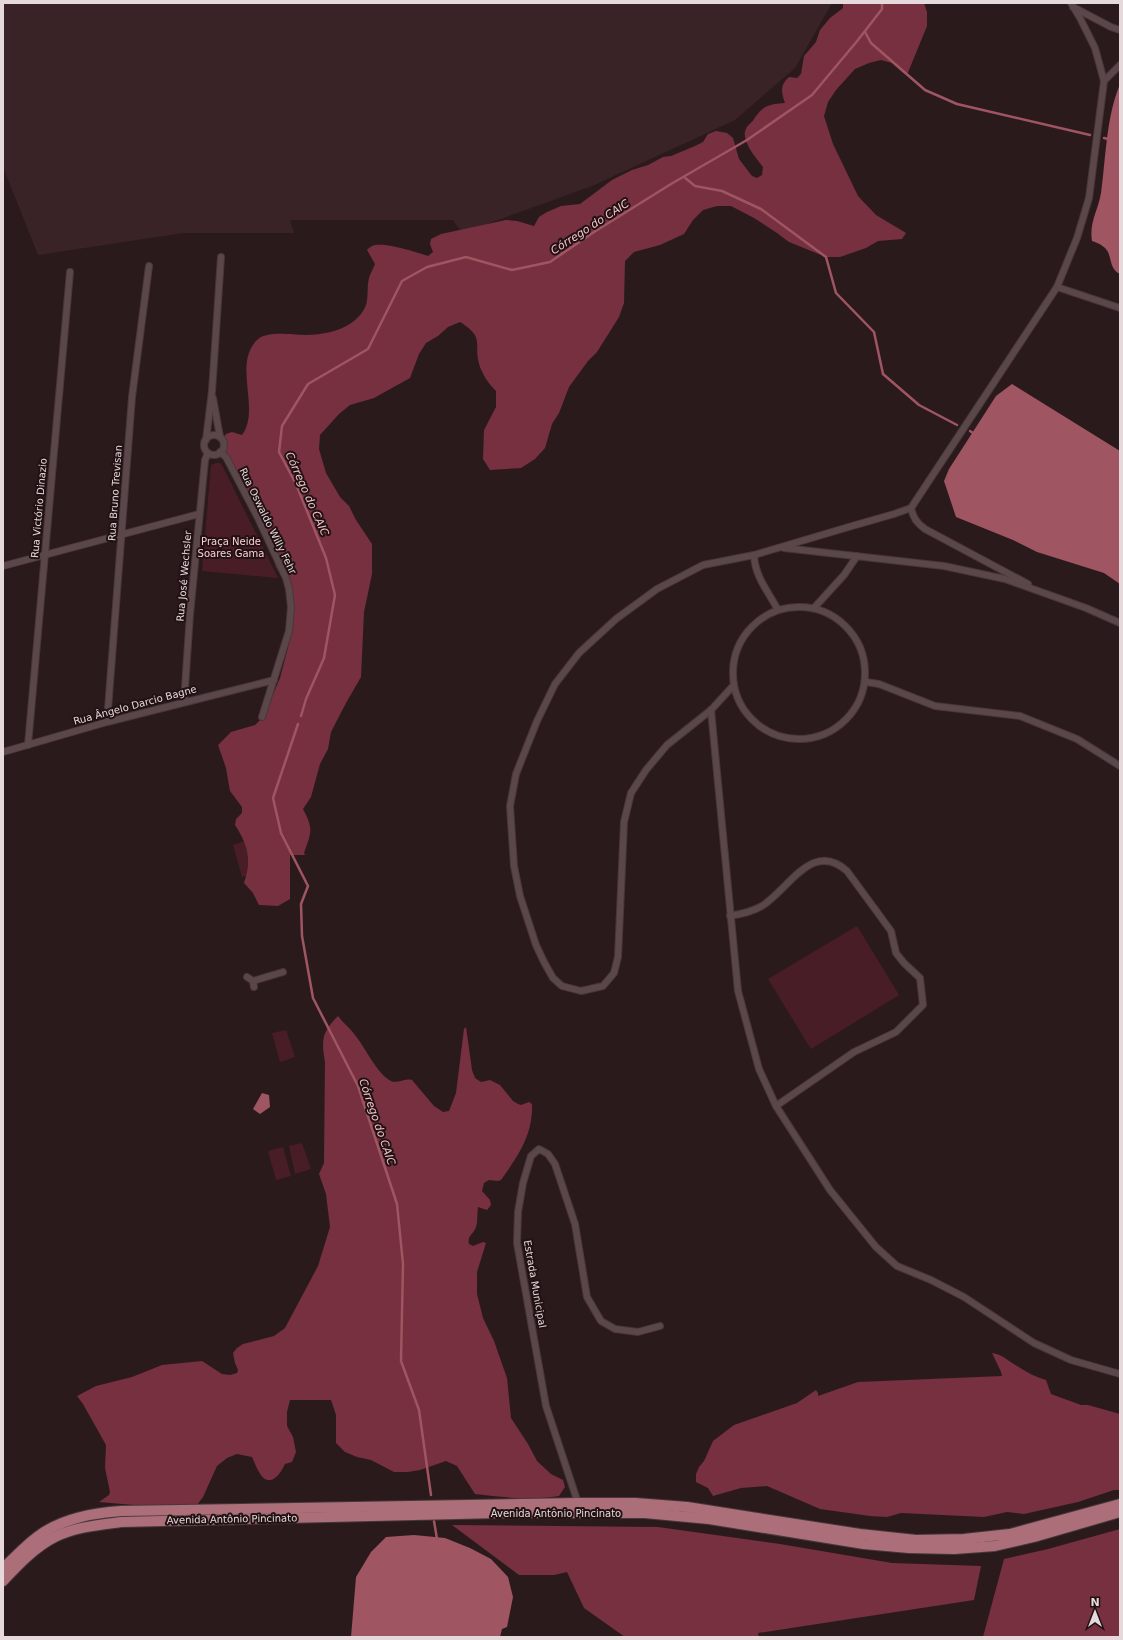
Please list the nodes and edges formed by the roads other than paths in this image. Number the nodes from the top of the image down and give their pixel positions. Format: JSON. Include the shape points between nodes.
{"nodes":[{"id":1,"x":1071,"y":5,"type":"edge"},
{"id":2,"x":1120,"y":30,"type":"edge"},
{"id":3,"x":1120,"y":65,"type":"edge"},
{"id":4,"x":1104,"y":81,"type":"junction"},
{"id":5,"x":221,"y":257,"type":"dead end"},
{"id":6,"x":149,"y":266,"type":"dead end"},
{"id":7,"x":70,"y":272,"type":"dead end"},
{"id":8,"x":1057,"y":287,"type":"junction"},
{"id":9,"x":1120,"y":308,"type":"edge"},
{"id":10,"x":212,"y":391,"type":"junction"},
{"id":11,"x":220,"y":438,"type":"junction"},
{"id":12,"x":206,"y":440,"type":"junction"},
{"id":13,"x":208,"y":452,"type":"junction"},
{"id":14,"x":220,"y":452,"type":"junction"},
{"id":15,"x":911,"y":508,"type":"junction"},
{"id":16,"x":199,"y":514,"type":"junction"},
{"id":17,"x":122,"y":534,"type":"junction"},
{"id":18,"x":781,"y":547,"type":"junction"},
{"id":19,"x":754,"y":555,"type":"junction"},
{"id":20,"x":44,"y":556,"type":"junction"},
{"id":21,"x":857,"y":556,"type":"junction"},
{"id":22,"x":3,"y":566,"type":"edge"},
{"id":23,"x":1044,"y":592,"type":"junction"},
{"id":24,"x":814,"y":608,"type":"junction"},
{"id":25,"x":778,"y":610,"type":"junction"},
{"id":26,"x":1120,"y":623,"type":"edge"},
{"id":27,"x":274,"y":680,"type":"junction"},
{"id":28,"x":866,"y":682,"type":"junction"},
{"id":29,"x":733,"y":686,"type":"junction"},
{"id":30,"x":184,"y":702,"type":"junction"},
{"id":31,"x":711,"y":710,"type":"junction"},
{"id":32,"x":262,"y":717,"type":"dead end"},
{"id":33,"x":107,"y":722,"type":"junction"},
{"id":34,"x":28,"y":745,"type":"junction"},
{"id":35,"x":3,"y":752,"type":"edge"},
{"id":36,"x":1120,"y":766,"type":"edge"},
{"id":37,"x":730,"y":916,"type":"junction"},
{"id":38,"x":282,"y":972,"type":"dead end"},
{"id":39,"x":247,"y":978,"type":"dead end"},
{"id":40,"x":776,"y":1106,"type":"junction"},
{"id":41,"x":660,"y":1326,"type":"dead end"},
{"id":42,"x":1120,"y":1374,"type":"edge"},
{"id":43,"x":578,"y":1502,"type":"junction"},
{"id":44,"x":1120,"y":1504,"type":"edge"},
{"id":45,"x":1120,"y":1512,"type":"edge"},
{"id":46,"x":3,"y":1568,"type":"edge"},
{"id":47,"x":3,"y":1581,"type":"edge"}],
"edges":[{"from":1,"to":2,"type":"street"},
{"from":1,"to":4,"type":"street","via":[[1095,48]]},
{"from":3,"to":4,"type":"street"},
{"from":4,"to":8,"type":"street","via":[[1089,198],[1077,238]]},
{"from":5,"to":10,"type":"street"},
{"from":6,"to":17,"type":"street","name":"Rua Bruno Trevisan","via":[[132,397]]},
{"from":7,"to":20,"type":"street","name":"Rua Victório Dinazio"},
{"from":8,"to":9,"type":"street"},
{"from":8,"to":15,"type":"street"},
{"from":10,"to":11,"type":"street"},
{"from":10,"to":12,"type":"street"},
{"from":11,"to":12,"type":"street","via":[[214,435]]},
{"from":11,"to":14,"type":"street","via":[[224,443]]},
{"from":12,"to":13,"type":"street","via":[[204,447]]},
{"from":13,"to":14,"type":"street","via":[[214,455]]},
{"from":13,"to":16,"type":"street","name":"Rua José Wechsler"},
{"from":14,"to":27,"type":"street","name":"Rua Oswaldo Willy Fehr","via":[[226,457],[258,518],[289,589],[289,631]]},
{"from":15,"to":18,"type":"street"},
{"from":15,"to":23,"type":"street","via":[[912,515],[925,529]]},
{"from":16,"to":17,"type":"street"},
{"from":16,"to":30,"type":"street","name":"Rua José Wechsler"},
{"from":17,"to":20,"type":"street"},
{"from":17,"to":33,"type":"street","name":"Rua Bruno Trevisan"},
{"from":18,"to":19,"type":"street"},
{"from":18,"to":21,"type":"street"},
{"from":19,"to":25,"type":"street","via":[[758,577]]},
{"from":19,"to":31,"type":"street","via":[[703,565],[657,589],[616,619],[579,653],[555,684],[537,721],[516,774],[510,806],[514,866],[520,896],[536,945],[553,978],[562,986],[581,992],[603,986],[614,973],[618,957],[624,822],[631,793],[667,745]]},
{"from":20,"to":22,"type":"street"},
{"from":20,"to":34,"type":"street","name":"Rua Victório Dinazio"},
{"from":21,"to":23,"type":"street","via":[[944,566],[1005,579]]},
{"from":21,"to":24,"type":"street","via":[[844,575]]},
{"from":23,"to":26,"type":"street"},
{"from":24,"to":25,"type":"street","via":[[796,606]]},
{"from":24,"to":28,"type":"street","via":[[832,615],[848,627],[859,643],[865,662]]},
{"from":25,"to":29,"type":"street","via":[[761,618],[747,631],[737,648],[732,667]]},
{"from":27,"to":30,"type":"street","name":"Rua Ângelo Darcio Bagne"},
{"from":27,"to":32,"type":"street","name":"Rua Oswaldo Willy Fehr"},
{"from":28,"to":29,"type":"street","via":[[860,702],[848,719],[832,732],[812,739],[791,739],[771,734],[753,722],[740,706]]},
{"from":28,"to":36,"type":"street","via":[[879,684],[935,706],[1020,716],[1077,739]]},
{"from":29,"to":31,"type":"street"},
{"from":30,"to":33,"type":"street","name":"Rua Ângelo Darcio Bagne"},
{"from":31,"to":37,"type":"street"},
{"from":33,"to":34,"type":"street","name":"Rua Ângelo Darcio Bagne"},
{"from":34,"to":35,"type":"street","name":"Rua Ângelo Darcio Bagne"},
{"from":37,"to":40,"type":"street","via":[[738,991],[759,1069]]},
{"from":37,"to":40,"type":"street","via":[[762,906],[813,862],[829,860],[840,864],[848,871],[891,931],[896,953],[920,978],[923,1006],[896,1032],[854,1052]]},
{"from":38,"to":39,"type":"street","via":[[254,984]]},
{"from":40,"to":42,"type":"street","via":[[830,1190],[876,1247],[897,1266],[964,1297],[1034,1343],[1071,1360]]},
{"from":41,"to":43,"type":"street","name":"Estrada Municipal","via":[[638,1332],[615,1329],[601,1321],[587,1297],[575,1224],[554,1164],[548,1154],[539,1149],[531,1156],[523,1183],[518,1212],[517,1243],[546,1406]]},
{"from":43,"to":44,"type":"main road","name":"Avenida Antônio Pincinato","via":[[687,1507],[860,1534],[916,1540],[964,1539],[1010,1534]]},
{"from":43,"to":46,"type":"main road","name":"Avenida Antônio Pincinato","via":[[101,1512],[67,1521],[38,1536]]},
{"from":45,"to":47,"type":"main road","name":"Avenida Antônio Pincinato","via":[[995,1546],[954,1549],[864,1544],[709,1519],[645,1513],[121,1522],[86,1527],[54,1537],[31,1554]]}]}
